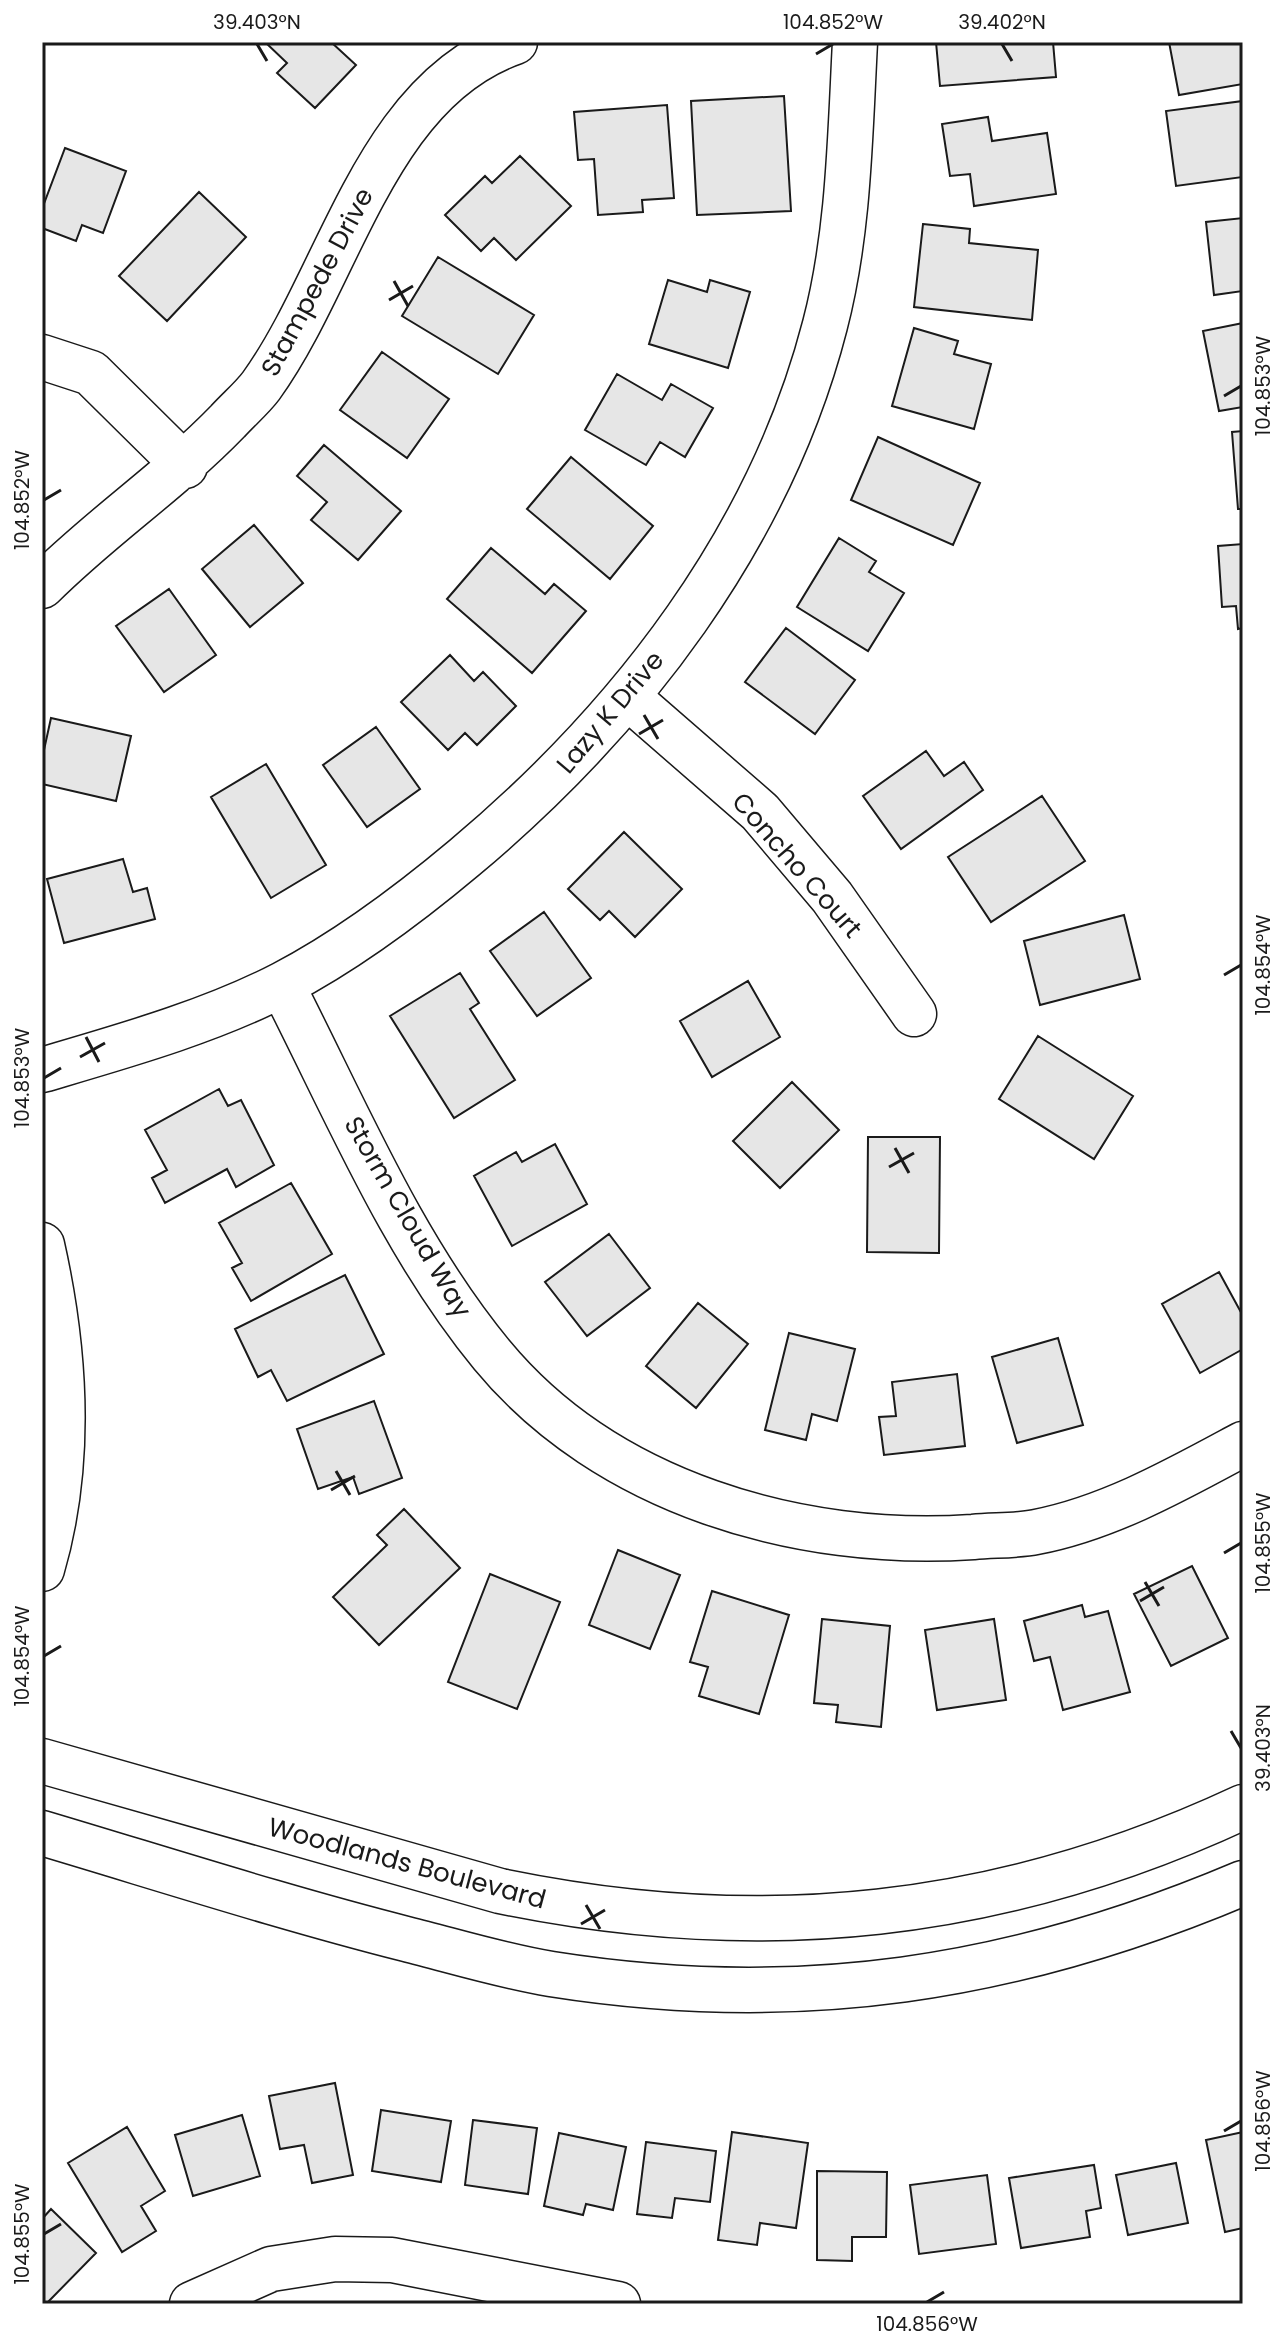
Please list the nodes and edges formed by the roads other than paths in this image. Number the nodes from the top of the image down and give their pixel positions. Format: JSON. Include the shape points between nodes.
{"nodes":[{"id":1,"x":515,"y":42,"type":"edge"},
{"id":2,"x":855,"y":42,"type":"edge"},
{"id":3,"x":42,"y":357,"type":"edge"},
{"id":4,"x":185,"y":466,"type":"junction"},
{"id":5,"x":42,"y":586,"type":"edge"},
{"id":6,"x":629,"y":698,"type":"junction"},
{"id":7,"x":282,"y":985,"type":"junction"},
{"id":8,"x":914,"y":1014,"type":"dead end"},
{"id":9,"x":42,"y":1070,"type":"edge"},
{"id":10,"x":42,"y":1245,"type":"edge"},
{"id":11,"x":1243,"y":1444,"type":"edge"},
{"id":12,"x":42,"y":1569,"type":"edge"},
{"id":13,"x":42,"y":1761,"type":"edge"},
{"id":14,"x":1243,"y":1807,"type":"edge"},
{"id":15,"x":42,"y":1833,"type":"edge"},
{"id":16,"x":1243,"y":1883,"type":"edge"},
{"id":17,"x":192,"y":2304,"type":"edge"},
{"id":18,"x":618,"y":2304,"type":"edge"}],
"edges":[{"from":1,"to":4,"type":"street","name":"Stampede Drive","via":[[438,91],[393,142],[268,375]]},
{"from":2,"to":6,"type":"street","name":"Lazy K Drive","via":[[849,170],[835,279],[793,426],[741,532]]},
{"from":3,"to":4,"type":"street","via":[[91,373]]},
{"from":4,"to":5,"type":"street","name":"Stampede Drive"},
{"from":6,"to":7,"type":"street","name":"Lazy K Drive","via":[[561,771],[444,876],[379,925]]},
{"from":6,"to":8,"type":"street","name":"Concho Court","via":[[760,812],[832,897]]},
{"from":7,"to":9,"type":"street","name":"Lazy K Drive","via":[[148,1038]]},
{"from":7,"to":11,"type":"street","name":"Storm Cloud Way","via":[[394,1204],[448,1297],[493,1357],[546,1412],[673,1489],[765,1519],[854,1537],[941,1539],[1035,1532],[1115,1508]]},
{"from":10,"to":12,"type":"street","via":[[63,1389],[58,1496]]},
{"from":13,"to":14,"type":"street","name":"Woodlands Boulevard","via":[[500,1891],[574,1906],[723,1920],[888,1912],[1010,1889],[1123,1857]]},
{"from":15,"to":16,"type":"street","via":[[482,1959],[624,1984],[732,1990],[891,1983],[1030,1958],[1165,1916]]},
{"from":17,"to":18,"type":"street","via":[[271,2269],[335,2259],[392,2260]]}]}
